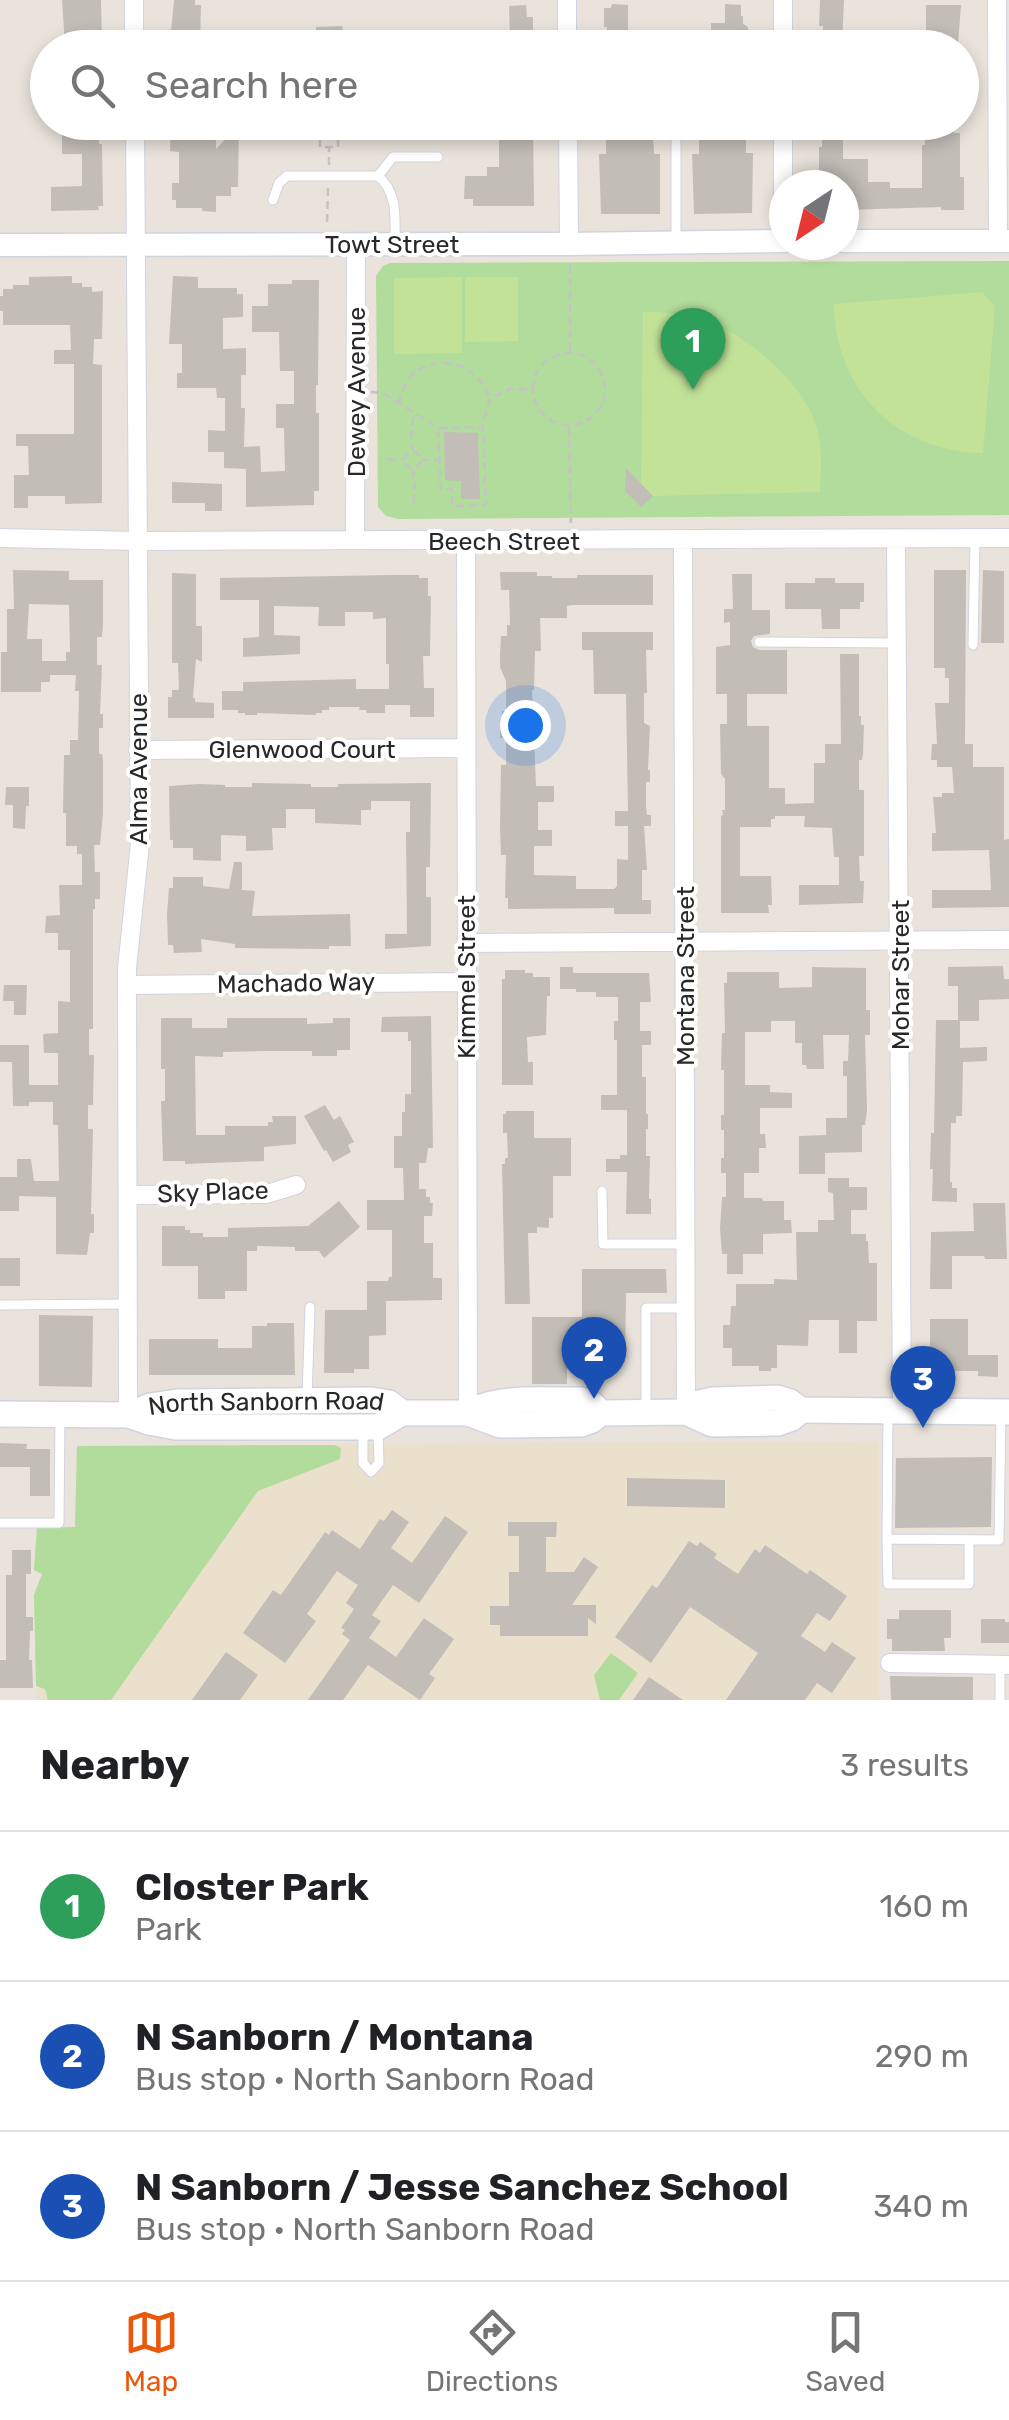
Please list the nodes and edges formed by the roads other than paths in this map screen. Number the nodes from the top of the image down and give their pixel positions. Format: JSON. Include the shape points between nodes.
{"nodes":[{"id":1,"x":134,"y":0,"type":"edge"},
{"id":2,"x":568,"y":0,"type":"edge"},
{"id":3,"x":783,"y":0,"type":"edge"},
{"id":4,"x":997,"y":0,"type":"edge"},
{"id":5,"x":134,"y":30,"type":"edge"},
{"id":6,"x":568,"y":30,"type":"edge"},
{"id":7,"x":783,"y":30,"type":"edge"},
{"id":8,"x":136,"y":140,"type":"edge"},
{"id":9,"x":568,"y":140,"type":"edge"},
{"id":10,"x":783,"y":140,"type":"edge"},
{"id":11,"x":676,"y":142,"type":"dead end"},
{"id":12,"x":438,"y":158,"type":"dead end"},
{"id":13,"x":783,"y":170,"type":"edge"},
{"id":14,"x":378,"y":176,"type":"junction"},
{"id":15,"x":273,"y":200,"type":"dead end"},
{"id":16,"x":769,"y":241,"type":"edge"},
{"id":17,"x":859,"y":241,"type":"edge"},
{"id":18,"x":1004,"y":241,"type":"edge"},
{"id":19,"x":676,"y":243,"type":"junction"},
{"id":20,"x":395,"y":244,"type":"junction"},
{"id":21,"x":137,"y":245,"type":"junction"},
{"id":22,"x":356,"y":245,"type":"junction"},
{"id":23,"x":0,"y":246,"type":"edge"},
{"id":24,"x":569,"y":255,"type":"junction"},
{"id":25,"x":0,"y":538,"type":"edge"},
{"id":26,"x":975,"y":538,"type":"junction"},
{"id":27,"x":1009,"y":538,"type":"edge"},
{"id":28,"x":896,"y":539,"type":"junction"},
{"id":29,"x":355,"y":540,"type":"junction"},
{"id":30,"x":683,"y":540,"type":"junction"},
{"id":31,"x":138,"y":541,"type":"junction"},
{"id":32,"x":466,"y":541,"type":"junction"},
{"id":33,"x":759,"y":642,"type":"dead end"},
{"id":34,"x":897,"y":643,"type":"junction"},
{"id":35,"x":973,"y":645,"type":"dead end"},
{"id":36,"x":465,"y":748,"type":"junction"},
{"id":37,"x":138,"y":750,"type":"junction"},
{"id":38,"x":1009,"y":940,"type":"edge"},
{"id":39,"x":686,"y":941,"type":"junction"},
{"id":40,"x":900,"y":941,"type":"junction"},
{"id":41,"x":466,"y":943,"type":"junction"},
{"id":42,"x":466,"y":982,"type":"junction"},
{"id":43,"x":127,"y":985,"type":"junction"},
{"id":44,"x":296,"y":1185,"type":"dead end"},
{"id":45,"x":602,"y":1191,"type":"dead end"},
{"id":46,"x":129,"y":1195,"type":"junction"},
{"id":47,"x":686,"y":1244,"type":"junction"},
{"id":48,"x":128,"y":1304,"type":"junction"},
{"id":49,"x":0,"y":1305,"type":"edge"},
{"id":50,"x":310,"y":1307,"type":"dead end"},
{"id":51,"x":686,"y":1308,"type":"junction"},
{"id":52,"x":307,"y":1401,"type":"junction"},
{"id":53,"x":895,"y":1410,"type":"junction"},
{"id":54,"x":686,"y":1412,"type":"junction"},
{"id":55,"x":1005,"y":1412,"type":"edge"},
{"id":56,"x":402,"y":1413,"type":"junction"},
{"id":57,"x":468,"y":1413,"type":"junction"},
{"id":58,"x":646,"y":1413,"type":"junction"},
{"id":59,"x":0,"y":1414,"type":"edge"},
{"id":60,"x":60,"y":1414,"type":"junction"},
{"id":61,"x":128,"y":1415,"type":"junction"},
{"id":62,"x":371,"y":1427,"type":"junction"},
{"id":63,"x":0,"y":1523,"type":"edge"},
{"id":64,"x":887,"y":1539,"type":"junction"},
{"id":65,"x":969,"y":1540,"type":"junction"},
{"id":66,"x":890,"y":1663,"type":"dead end"},
{"id":67,"x":1004,"y":1665,"type":"edge"},
{"id":68,"x":1000,"y":1700,"type":"edge"}],
"edges":[{"from":1,"to":5,"type":"street"},
{"from":2,"to":6,"type":"street"},
{"from":3,"to":7,"type":"street"},
{"from":4,"to":18,"type":"street"},
{"from":8,"to":21,"type":"street","name":"Alma Avenue"},
{"from":9,"to":24,"type":"street"},
{"from":10,"to":13,"type":"street"},
{"from":11,"to":19,"type":"lane"},
{"from":12,"to":14,"type":"lane","via":[[393,158]]},
{"from":14,"to":15,"type":"lane","via":[[292,174],[278,183]]},
{"from":14,"to":20,"type":"lane","via":[[394,201]]},
{"from":16,"to":19,"type":"street","name":"Towt Street"},
{"from":17,"to":18,"type":"street"},
{"from":19,"to":24,"type":"street","name":"Towt Street"},
{"from":20,"to":22,"type":"street","name":"Towt Street"},
{"from":20,"to":24,"type":"street","name":"Towt Street"},
{"from":21,"to":22,"type":"street","name":"Towt Street"},
{"from":21,"to":23,"type":"street","name":"Towt Street"},
{"from":21,"to":31,"type":"street","name":"Alma Avenue"},
{"from":22,"to":29,"type":"street","name":"Dewey Avenue"},
{"from":25,"to":31,"type":"street","name":"Beech Street"},
{"from":26,"to":27,"type":"street","name":"Beech Street"},
{"from":26,"to":28,"type":"street","name":"Beech Street"},
{"from":26,"to":35,"type":"lane"},
{"from":28,"to":30,"type":"street","name":"Beech Street"},
{"from":28,"to":34,"type":"street","name":"Mohar Street"},
{"from":29,"to":31,"type":"street","name":"Beech Street"},
{"from":29,"to":32,"type":"street","name":"Beech Street"},
{"from":30,"to":32,"type":"street","name":"Beech Street"},
{"from":30,"to":39,"type":"street","name":"Montana Street"},
{"from":31,"to":37,"type":"street","name":"Alma Avenue"},
{"from":32,"to":36,"type":"street","name":"Kimmel Street"},
{"from":33,"to":34,"type":"lane"},
{"from":34,"to":40,"type":"street","name":"Mohar Street"},
{"from":36,"to":37,"type":"street","name":"Glenwood Court"},
{"from":36,"to":41,"type":"street","name":"Kimmel Street"},
{"from":37,"to":43,"type":"street","name":"Alma Avenue","via":[[140,844]]},
{"from":38,"to":40,"type":"street"},
{"from":39,"to":40,"type":"street"},
{"from":39,"to":41,"type":"street"},
{"from":39,"to":47,"type":"street","name":"Montana Street"},
{"from":40,"to":53,"type":"street","name":"Mohar Street"},
{"from":41,"to":42,"type":"street","name":"Kimmel Street"},
{"from":42,"to":43,"type":"street","name":"Machado Way"},
{"from":42,"to":57,"type":"street","name":"Kimmel Street"},
{"from":43,"to":46,"type":"street","name":"Alma Avenue"},
{"from":44,"to":46,"type":"street","name":"Sky Place","via":[[267,1194]]},
{"from":45,"to":47,"type":"lane","via":[[603,1244]]},
{"from":46,"to":48,"type":"street","name":"Alma Avenue"},
{"from":47,"to":51,"type":"street","name":"Montana Street"},
{"from":48,"to":49,"type":"lane"},
{"from":48,"to":61,"type":"street","name":"Alma Avenue"},
{"from":50,"to":52,"type":"lane"},
{"from":51,"to":54,"type":"street","name":"Montana Street"},
{"from":51,"to":58,"type":"lane","via":[[646,1308]]},
{"from":52,"to":56,"type":"main road","name":"North Sanborn Road","via":[[372,1400]]},
{"from":52,"to":61,"type":"main road","name":"North Sanborn Road","via":[[177,1402]]},
{"from":53,"to":54,"type":"main road","name":"North Sanborn Road","via":[[800,1410],[777,1398],[713,1400]]},
{"from":53,"to":55,"type":"main road","name":"North Sanborn Road"},
{"from":53,"to":64,"type":"lane"},
{"from":54,"to":58,"type":"main road","name":"North Sanborn Road"},
{"from":55,"to":65,"type":"lane","via":[[999,1540]]},
{"from":56,"to":57,"type":"main road","name":"North Sanborn Road"},
{"from":56,"to":62,"type":"main road","name":"North Sanborn Road"},
{"from":57,"to":58,"type":"main road","name":"North Sanborn Road","via":[[495,1402],[582,1400],[601,1413]]},
{"from":59,"to":60,"type":"main road","name":"North Sanborn Road"},
{"from":60,"to":61,"type":"main road","name":"North Sanborn Road"},
{"from":60,"to":63,"type":"lane","via":[[59,1523]]},
{"from":61,"to":62,"type":"main road","name":"North Sanborn Road","via":[[176,1427]]},
{"from":62,"to":62,"type":"lane","via":[[364,1463],[371,1474],[380,1463]]},
{"from":64,"to":65,"type":"lane"},
{"from":64,"to":65,"type":"lane","via":[[888,1584],[968,1584]]},
{"from":66,"to":67,"type":"street"},
{"from":67,"to":68,"type":"lane"}]}
